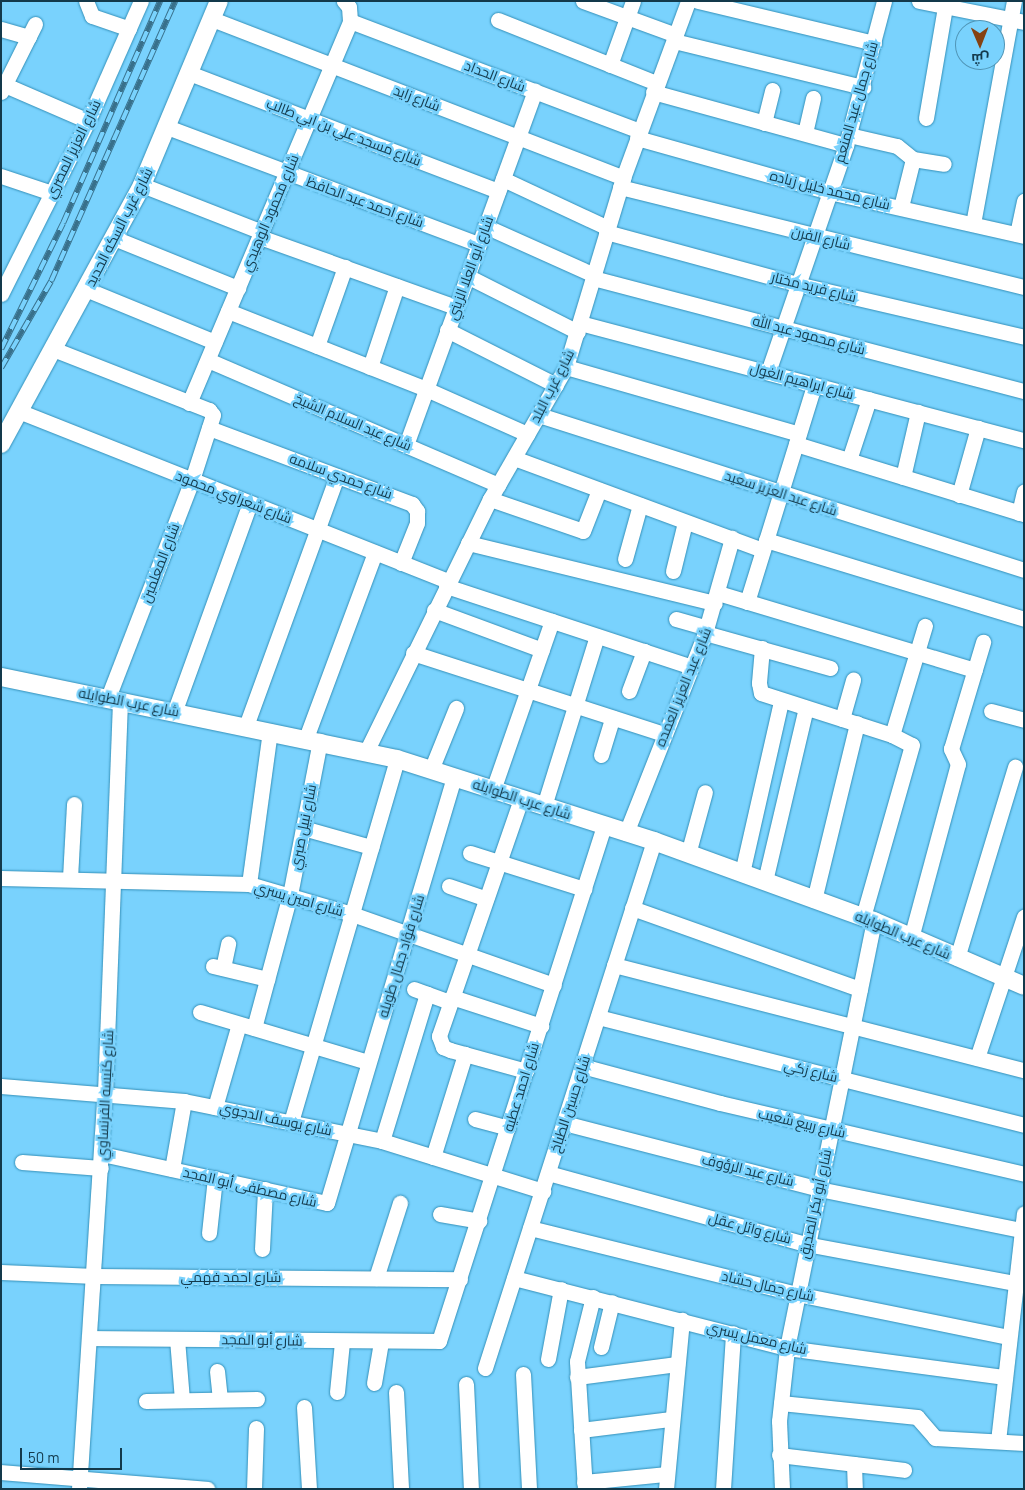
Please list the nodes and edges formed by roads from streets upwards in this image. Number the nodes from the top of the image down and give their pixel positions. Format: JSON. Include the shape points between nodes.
{"nodes":[{"id":1,"x":86,"y":1,"type":"edge"},
{"id":2,"x":141,"y":1,"type":"edge"},
{"id":3,"x":219,"y":1,"type":"edge"},
{"id":4,"x":344,"y":1,"type":"edge"},
{"id":5,"x":583,"y":1,"type":"edge"},
{"id":6,"x":633,"y":1,"type":"edge"},
{"id":7,"x":688,"y":1,"type":"edge"},
{"id":8,"x":698,"y":1,"type":"edge"},
{"id":9,"x":884,"y":1,"type":"edge"},
{"id":10,"x":918,"y":1,"type":"edge"},
{"id":11,"x":1014,"y":1,"type":"edge"},
{"id":12,"x":946,"y":4,"type":"edge"},
{"id":13,"x":628,"y":17,"type":"junction"},
{"id":14,"x":212,"y":19,"type":"junction"},
{"id":15,"x":498,"y":20,"type":"dead end"},
{"id":16,"x":1018,"y":20,"type":"edge"},
{"id":17,"x":350,"y":21,"type":"junction"},
{"id":18,"x":1,"y":29,"type":"edge"},
{"id":19,"x":129,"y":29,"type":"junction"},
{"id":20,"x":675,"y":38,"type":"junction"},
{"id":21,"x":874,"y":43,"type":"junction"},
{"id":22,"x":332,"y":65,"type":"junction"},
{"id":23,"x":610,"y":65,"type":"junction"},
{"id":24,"x":189,"y":73,"type":"junction"},
{"id":25,"x":4,"y":83,"type":"edge"},
{"id":26,"x":863,"y":87,"type":"junction"},
{"id":27,"x":655,"y":88,"type":"junction"},
{"id":28,"x":772,"y":90,"type":"dead end"},
{"id":29,"x":535,"y":92,"type":"junction"},
{"id":30,"x":813,"y":98,"type":"dead end"},
{"id":31,"x":926,"y":118,"type":"dead end"},
{"id":32,"x":310,"y":119,"type":"junction"},
{"id":33,"x":88,"y":121,"type":"junction"},
{"id":34,"x":764,"y":123,"type":"junction"},
{"id":35,"x":167,"y":127,"type":"junction"},
{"id":36,"x":805,"y":133,"type":"junction"},
{"id":37,"x":638,"y":134,"type":"junction"},
{"id":38,"x":518,"y":137,"type":"junction"},
{"id":39,"x":848,"y":140,"type":"junction"},
{"id":40,"x":913,"y":159,"type":"junction"},
{"id":41,"x":944,"y":164,"type":"dead end"},
{"id":42,"x":287,"y":173,"type":"junction"},
{"id":43,"x":1,"y":176,"type":"edge"},
{"id":44,"x":621,"y":182,"type":"junction"},
{"id":45,"x":142,"y":185,"type":"junction"},
{"id":46,"x":501,"y":185,"type":"junction"},
{"id":47,"x":829,"y":192,"type":"junction"},
{"id":48,"x":52,"y":194,"type":"junction"},
{"id":49,"x":1024,"y":201,"type":"edge"},
{"id":50,"x":901,"y":207,"type":"junction"},
{"id":51,"x":973,"y":224,"type":"junction"},
{"id":52,"x":485,"y":226,"type":"junction"},
{"id":53,"x":607,"y":230,"type":"junction"},
{"id":54,"x":261,"y":234,"type":"junction"},
{"id":55,"x":1020,"y":235,"type":"edge"},
{"id":56,"x":813,"y":236,"type":"junction"},
{"id":57,"x":114,"y":238,"type":"junction"},
{"id":58,"x":479,"y":244,"type":"junction"},
{"id":59,"x":344,"y":267,"type":"junction"},
{"id":60,"x":467,"y":276,"type":"junction"},
{"id":61,"x":594,"y":276,"type":"junction"},
{"id":62,"x":797,"y":284,"type":"junction"},
{"id":63,"x":397,"y":286,"type":"junction"},
{"id":64,"x":1024,"y":286,"type":"edge"},
{"id":65,"x":238,"y":288,"type":"junction"},
{"id":66,"x":88,"y":290,"type":"junction"},
{"id":67,"x":1,"y":294,"type":"edge"},
{"id":68,"x":456,"y":306,"type":"junction"},
{"id":69,"x":228,"y":311,"type":"junction"},
{"id":70,"x":579,"y":328,"type":"junction"},
{"id":71,"x":783,"y":328,"type":"junction"},
{"id":72,"x":448,"y":330,"type":"junction"},
{"id":73,"x":1024,"y":337,"type":"edge"},
{"id":74,"x":215,"y":342,"type":"junction"},
{"id":75,"x":317,"y":346,"type":"junction"},
{"id":76,"x":53,"y":349,"type":"junction"},
{"id":77,"x":208,"y":360,"type":"junction"},
{"id":78,"x":370,"y":367,"type":"junction"},
{"id":79,"x":566,"y":367,"type":"junction"},
{"id":80,"x":768,"y":372,"type":"junction"},
{"id":81,"x":556,"y":384,"type":"junction"},
{"id":82,"x":814,"y":385,"type":"junction"},
{"id":83,"x":426,"y":389,"type":"junction"},
{"id":84,"x":1024,"y":392,"type":"edge"},
{"id":85,"x":868,"y":399,"type":"junction"},
{"id":86,"x":189,"y":403,"type":"junction"},
{"id":87,"x":20,"y":412,"type":"junction"},
{"id":88,"x":918,"y":412,"type":"junction"},
{"id":89,"x":538,"y":415,"type":"junction"},
{"id":90,"x":209,"y":428,"type":"junction"},
{"id":91,"x":978,"y":428,"type":"junction"},
{"id":92,"x":528,"y":434,"type":"junction"},
{"id":93,"x":797,"y":439,"type":"junction"},
{"id":94,"x":1024,"y":440,"type":"edge"},
{"id":95,"x":1,"y":444,"type":"edge"},
{"id":96,"x":406,"y":445,"type":"junction"},
{"id":97,"x":514,"y":458,"type":"junction"},
{"id":98,"x":849,"y":460,"type":"junction"},
{"id":99,"x":337,"y":476,"type":"junction"},
{"id":100,"x":903,"y":477,"type":"junction"},
{"id":101,"x":192,"y":480,"type":"junction"},
{"id":102,"x":498,"y":485,"type":"junction"},
{"id":103,"x":599,"y":490,"type":"junction"},
{"id":104,"x":1024,"y":492,"type":"edge"},
{"id":105,"x":781,"y":493,"type":"junction"},
{"id":106,"x":959,"y":495,"type":"junction"},
{"id":107,"x":490,"y":499,"type":"junction"},
{"id":108,"x":250,"y":503,"type":"junction"},
{"id":109,"x":640,"y":505,"type":"junction"},
{"id":110,"x":1021,"y":513,"type":"edge"},
{"id":111,"x":685,"y":522,"type":"junction"},
{"id":112,"x":318,"y":530,"type":"junction"},
{"id":113,"x":732,"y":538,"type":"junction"},
{"id":114,"x":468,"y":543,"type":"junction"},
{"id":115,"x":764,"y":545,"type":"junction"},
{"id":116,"x":374,"y":552,"type":"junction"},
{"id":117,"x":625,"y":559,"type":"dead end"},
{"id":118,"x":402,"y":563,"type":"junction"},
{"id":119,"x":1024,"y":570,"type":"edge"},
{"id":120,"x":673,"y":571,"type":"dead end"},
{"id":121,"x":447,"y":584,"type":"junction"},
{"id":122,"x":716,"y":598,"type":"junction"},
{"id":123,"x":747,"y":602,"type":"junction"},
{"id":124,"x":434,"y":610,"type":"junction"},
{"id":125,"x":676,"y":619,"type":"dead end"},
{"id":126,"x":1024,"y":619,"type":"edge"},
{"id":127,"x":552,"y":621,"type":"junction"},
{"id":128,"x":926,"y":626,"type":"dead end"},
{"id":129,"x":706,"y":630,"type":"junction"},
{"id":130,"x":597,"y":636,"type":"junction"},
{"id":131,"x":983,"y":642,"type":"dead end"},
{"id":132,"x":762,"y":648,"type":"junction"},
{"id":133,"x":542,"y":650,"type":"junction"},
{"id":134,"x":644,"y":651,"type":"junction"},
{"id":135,"x":917,"y":652,"type":"junction"},
{"id":136,"x":412,"y":653,"type":"junction"},
{"id":137,"x":690,"y":666,"type":"junction"},
{"id":138,"x":830,"y":668,"type":"dead end"},
{"id":139,"x":975,"y":670,"type":"junction"},
{"id":140,"x":1,"y":677,"type":"edge"},
{"id":141,"x":853,"y":680,"type":"dead end"},
{"id":142,"x":528,"y":690,"type":"junction"},
{"id":143,"x":630,"y":691,"type":"dead end"},
{"id":144,"x":114,"y":700,"type":"junction"},
{"id":145,"x":782,"y":700,"type":"junction"},
{"id":146,"x":576,"y":706,"type":"junction"},
{"id":147,"x":456,"y":708,"type":"dead end"},
{"id":148,"x":806,"y":708,"type":"junction"},
{"id":149,"x":175,"y":710,"type":"junction"},
{"id":150,"x":991,"y":711,"type":"dead end"},
{"id":151,"x":612,"y":718,"type":"junction"},
{"id":152,"x":1024,"y":720,"type":"edge"},
{"id":153,"x":849,"y":721,"type":"junction"},
{"id":154,"x":246,"y":726,"type":"junction"},
{"id":155,"x":270,"y":731,"type":"junction"},
{"id":156,"x":664,"y":734,"type":"junction"},
{"id":157,"x":892,"y":735,"type":"junction"},
{"id":158,"x":313,"y":739,"type":"junction"},
{"id":159,"x":367,"y":750,"type":"junction"},
{"id":160,"x":601,"y":755,"type":"dead end"},
{"id":161,"x":397,"y":759,"type":"junction"},
{"id":162,"x":1015,"y":767,"type":"dead end"},
{"id":163,"x":432,"y":770,"type":"junction"},
{"id":164,"x":454,"y":777,"type":"junction"},
{"id":165,"x":494,"y":790,"type":"junction"},
{"id":166,"x":705,"y":792,"type":"dead end"},
{"id":167,"x":521,"y":799,"type":"junction"},
{"id":168,"x":74,"y":804,"type":"dead end"},
{"id":169,"x":544,"y":806,"type":"junction"},
{"id":170,"x":604,"y":826,"type":"junction"},
{"id":171,"x":303,"y":828,"type":"junction"},
{"id":172,"x":626,"y":833,"type":"junction"},
{"id":173,"x":654,"y":841,"type":"junction"},
{"id":174,"x":371,"y":847,"type":"junction"},
{"id":175,"x":470,"y":853,"type":"dead end"},
{"id":176,"x":688,"y":854,"type":"junction"},
{"id":177,"x":499,"y":862,"type":"junction"},
{"id":178,"x":742,"y":873,"type":"junction"},
{"id":179,"x":1,"y":878,"type":"edge"},
{"id":180,"x":70,"y":878,"type":"junction"},
{"id":181,"x":114,"y":879,"type":"junction"},
{"id":182,"x":765,"y":881,"type":"junction"},
{"id":183,"x":249,"y":884,"type":"junction"},
{"id":184,"x":449,"y":886,"type":"dead end"},
{"id":185,"x":584,"y":889,"type":"junction"},
{"id":186,"x":290,"y":895,"type":"junction"},
{"id":187,"x":486,"y":900,"type":"junction"},
{"id":188,"x":814,"y":900,"type":"junction"},
{"id":189,"x":632,"y":908,"type":"junction"},
{"id":190,"x":352,"y":914,"type":"junction"},
{"id":191,"x":1024,"y":917,"type":"edge"},
{"id":192,"x":868,"y":919,"type":"junction"},
{"id":193,"x":408,"y":933,"type":"junction"},
{"id":194,"x":912,"y":938,"type":"junction"},
{"id":195,"x":228,"y":944,"type":"dead end"},
{"id":196,"x":466,"y":954,"type":"junction"},
{"id":197,"x":957,"y":958,"type":"junction"},
{"id":198,"x":614,"y":965,"type":"junction"},
{"id":199,"x":1002,"y":978,"type":"junction"},
{"id":200,"x":267,"y":979,"type":"junction"},
{"id":201,"x":554,"y":985,"type":"junction"},
{"id":202,"x":1024,"y":986,"type":"edge"},
{"id":203,"x":860,"y":990,"type":"junction"},
{"id":204,"x":451,"y":1000,"type":"junction"},
{"id":205,"x":200,"y":1012,"type":"dead end"},
{"id":206,"x":598,"y":1017,"type":"junction"},
{"id":207,"x":239,"y":1024,"type":"junction"},
{"id":208,"x":541,"y":1026,"type":"junction"},
{"id":209,"x":852,"y":1027,"type":"junction"},
{"id":210,"x":254,"y":1028,"type":"junction"},
{"id":211,"x":313,"y":1046,"type":"junction"},
{"id":212,"x":465,"y":1054,"type":"junction"},
{"id":213,"x":977,"y":1058,"type":"junction"},
{"id":214,"x":368,"y":1062,"type":"junction"},
{"id":215,"x":582,"y":1066,"type":"junction"},
{"id":216,"x":1024,"y":1070,"type":"edge"},
{"id":217,"x":526,"y":1071,"type":"junction"},
{"id":218,"x":841,"y":1079,"type":"junction"},
{"id":219,"x":1,"y":1086,"type":"edge"},
{"id":220,"x":106,"y":1092,"type":"junction"},
{"id":221,"x":184,"y":1101,"type":"junction"},
{"id":222,"x":215,"y":1107,"type":"junction"},
{"id":223,"x":475,"y":1119,"type":"dead end"},
{"id":224,"x":291,"y":1122,"type":"junction"},
{"id":225,"x":564,"y":1123,"type":"junction"},
{"id":226,"x":1024,"y":1124,"type":"edge"},
{"id":227,"x":508,"y":1128,"type":"junction"},
{"id":228,"x":831,"y":1130,"type":"junction"},
{"id":229,"x":347,"y":1134,"type":"junction"},
{"id":230,"x":382,"y":1141,"type":"junction"},
{"id":231,"x":432,"y":1157,"type":"junction"},
{"id":232,"x":101,"y":1161,"type":"junction"},
{"id":233,"x":22,"y":1162,"type":"dead end"},
{"id":234,"x":172,"y":1169,"type":"junction"},
{"id":235,"x":548,"y":1173,"type":"junction"},
{"id":236,"x":1024,"y":1174,"type":"edge"},
{"id":237,"x":494,"y":1176,"type":"junction"},
{"id":238,"x":215,"y":1178,"type":"junction"},
{"id":239,"x":265,"y":1189,"type":"junction"},
{"id":240,"x":818,"y":1189,"type":"junction"},
{"id":241,"x":543,"y":1190,"type":"junction"},
{"id":242,"x":400,"y":1204,"type":"dead end"},
{"id":243,"x":1024,"y":1213,"type":"edge"},
{"id":244,"x":440,"y":1214,"type":"dead end"},
{"id":245,"x":479,"y":1221,"type":"junction"},
{"id":246,"x":530,"y":1228,"type":"junction"},
{"id":247,"x":1021,"y":1230,"type":"junction"},
{"id":248,"x":209,"y":1233,"type":"dead end"},
{"id":249,"x":806,"y":1244,"type":"junction"},
{"id":250,"x":262,"y":1249,"type":"dead end"},
{"id":251,"x":1,"y":1272,"type":"edge"},
{"id":252,"x":95,"y":1276,"type":"junction"},
{"id":253,"x":376,"y":1278,"type":"junction"},
{"id":254,"x":514,"y":1278,"type":"junction"},
{"id":255,"x":460,"y":1279,"type":"junction"},
{"id":256,"x":1015,"y":1283,"type":"junction"},
{"id":257,"x":561,"y":1290,"type":"junction"},
{"id":258,"x":796,"y":1294,"type":"junction"},
{"id":259,"x":593,"y":1297,"type":"junction"},
{"id":260,"x":612,"y":1302,"type":"junction"},
{"id":261,"x":682,"y":1320,"type":"junction"},
{"id":262,"x":733,"y":1333,"type":"junction"},
{"id":263,"x":1008,"y":1337,"type":"junction"},
{"id":264,"x":90,"y":1338,"type":"junction"},
{"id":265,"x":177,"y":1339,"type":"junction"},
{"id":266,"x":342,"y":1342,"type":"junction"},
{"id":267,"x":381,"y":1342,"type":"junction"},
{"id":268,"x":434,"y":1343,"type":"joint"},
{"id":269,"x":601,"y":1347,"type":"dead end"},
{"id":270,"x":787,"y":1348,"type":"junction"},
{"id":271,"x":548,"y":1359,"type":"dead end"},
{"id":272,"x":677,"y":1364,"type":"junction"},
{"id":273,"x":485,"y":1368,"type":"dead end"},
{"id":274,"x":218,"y":1371,"type":"dead end"},
{"id":275,"x":523,"y":1374,"type":"dead end"},
{"id":276,"x":577,"y":1377,"type":"junction"},
{"id":277,"x":1005,"y":1377,"type":"junction"},
{"id":278,"x":374,"y":1383,"type":"dead end"},
{"id":279,"x":466,"y":1384,"type":"dead end"},
{"id":280,"x":337,"y":1392,"type":"dead end"},
{"id":281,"x":396,"y":1392,"type":"dead end"},
{"id":282,"x":257,"y":1398,"type":"dead end"},
{"id":283,"x":220,"y":1399,"type":"junction"},
{"id":284,"x":182,"y":1400,"type":"junction"},
{"id":285,"x":146,"y":1401,"type":"dead end"},
{"id":286,"x":781,"y":1403,"type":"junction"},
{"id":287,"x":304,"y":1408,"type":"dead end"},
{"id":288,"x":671,"y":1419,"type":"junction"},
{"id":289,"x":256,"y":1428,"type":"dead end"},
{"id":290,"x":581,"y":1430,"type":"junction"},
{"id":291,"x":998,"y":1441,"type":"junction"},
{"id":292,"x":1024,"y":1443,"type":"edge"},
{"id":293,"x":779,"y":1455,"type":"junction"},
{"id":294,"x":854,"y":1464,"type":"junction"},
{"id":295,"x":904,"y":1470,"type":"dead end"},
{"id":296,"x":1,"y":1472,"type":"edge"},
{"id":297,"x":665,"y":1482,"type":"edge"},
{"id":298,"x":79,"y":1484,"type":"edge"},
{"id":299,"x":584,"y":1485,"type":"edge"},
{"id":300,"x":207,"y":1489,"type":"edge"},
{"id":301,"x":254,"y":1489,"type":"edge"},
{"id":302,"x":309,"y":1489,"type":"edge"},
{"id":303,"x":401,"y":1489,"type":"edge"},
{"id":304,"x":471,"y":1489,"type":"edge"},
{"id":305,"x":529,"y":1489,"type":"edge"},
{"id":306,"x":723,"y":1489,"type":"edge"},
{"id":307,"x":782,"y":1489,"type":"edge"},
{"id":308,"x":855,"y":1489,"type":"edge"}],
"edges":[{"from":1,"to":19,"type":"street","via":[[92,16]]},
{"from":2,"to":19,"type":"street","name":"شارع العزيز المصري"},
{"from":3,"to":14,"type":"street","name":"شارع غرب السكه الحديد"},
{"from":4,"to":17,"type":"street","via":[[349,7]]},
{"from":5,"to":13,"type":"street"},
{"from":6,"to":13,"type":"street"},
{"from":7,"to":20,"type":"street","name":"شارع غرب البلد"},
{"from":8,"to":21,"type":"street"},
{"from":9,"to":21,"type":"street","name":"شارع جمال عبد المنعم"},
{"from":10,"to":12,"type":"street"},
{"from":11,"to":16,"type":"street"},
{"from":12,"to":16,"type":"street"},
{"from":12,"to":31,"type":"street"},
{"from":13,"to":20,"type":"street"},
{"from":13,"to":23,"type":"street"},
{"from":14,"to":22,"type":"street","name":"شارع زايد"},
{"from":14,"to":24,"type":"street","name":"شارع غرب السكه الحديد"},
{"from":15,"to":23,"type":"street"},
{"from":16,"to":51,"type":"street"},
{"from":17,"to":22,"type":"street","name":"شارع محمود الوهيدي"},
{"from":17,"to":29,"type":"street","name":"شارع الحداد"},
{"from":18,"to":25,"type":"street","via":[[32,30]]},
{"from":19,"to":33,"type":"street","name":"شارع العزيز المصري"},
{"from":20,"to":26,"type":"street"},
{"from":20,"to":27,"type":"street","name":"شارع غرب البلد"},
{"from":21,"to":26,"type":"street","name":"شارع جمال عبد المنعم"},
{"from":22,"to":32,"type":"street","name":"شارع محمود الوهيدي"},
{"from":22,"to":38,"type":"street","name":"شارع زايد"},
{"from":23,"to":27,"type":"street"},
{"from":24,"to":32,"type":"street","name":"شارع مسجد علي بن ابي طالب"},
{"from":24,"to":35,"type":"street","name":"شارع غرب السكه الحديد"},
{"from":25,"to":33,"type":"street"},
{"from":26,"to":39,"type":"street","name":"شارع جمال عبد المنعم"},
{"from":27,"to":34,"type":"street"},
{"from":27,"to":37,"type":"street","name":"شارع غرب البلد"},
{"from":28,"to":34,"type":"street"},
{"from":29,"to":37,"type":"street","name":"شارع الحداد"},
{"from":29,"to":38,"type":"street","name":"شارع أبو العلا الزيني"},
{"from":30,"to":36,"type":"street"},
{"from":32,"to":42,"type":"street","name":"شارع محمود الوهيدي"},
{"from":32,"to":46,"type":"street","name":"شارع مسجد علي بن ابي طالب"},
{"from":33,"to":48,"type":"street","name":"شارع العزيز المصري"},
{"from":34,"to":36,"type":"street"},
{"from":35,"to":42,"type":"street","name":"شارع احمد عبد الحافظ"},
{"from":35,"to":45,"type":"street","name":"شارع غرب السكه الحديد"},
{"from":36,"to":39,"type":"street"},
{"from":37,"to":44,"type":"street","name":"شارع غرب البلد"},
{"from":37,"to":47,"type":"street","name":"شارع محمد خليل زياده"},
{"from":38,"to":44,"type":"street","name":"شارع زايد"},
{"from":38,"to":46,"type":"street","name":"شارع أبو العلا الزيني"},
{"from":39,"to":40,"type":"street","via":[[897,146]]},
{"from":39,"to":47,"type":"street","name":"شارع جمال عبد المنعم"},
{"from":40,"to":41,"type":"street"},
{"from":40,"to":50,"type":"street"},
{"from":42,"to":54,"type":"street","name":"شارع محمود الوهيدي"},
{"from":42,"to":58,"type":"street","name":"شارع احمد عبد الحافظ"},
{"from":43,"to":48,"type":"street"},
{"from":44,"to":53,"type":"street","name":"شارع غرب البلد"},
{"from":44,"to":56,"type":"street","name":"شارع الفرن"},
{"from":45,"to":54,"type":"street"},
{"from":45,"to":57,"type":"street","name":"شارع غرب السكه الحديد"},
{"from":46,"to":52,"type":"street","name":"شارع أبو العلا الزيني"},
{"from":46,"to":53,"type":"street","name":"شارع مسجد علي بن ابي طالب"},
{"from":47,"to":50,"type":"street","name":"شارع محمد خليل زياده"},
{"from":47,"to":56,"type":"street","name":"شارع جمال عبد المنعم"},
{"from":48,"to":67,"type":"street","name":"شارع العزيز المصري"},
{"from":49,"to":55,"type":"street"},
{"from":50,"to":51,"type":"street","name":"شارع محمد خليل زياده"},
{"from":51,"to":55,"type":"street","name":"شارع محمد خليل زياده"},
{"from":52,"to":58,"type":"street","name":"شارع أبو العلا الزيني"},
{"from":52,"to":61,"type":"street","name":"شارع محمود عبد الله"},
{"from":53,"to":61,"type":"street","name":"شارع غرب البلد"},
{"from":53,"to":62,"type":"street","name":"شارع فريد مختار"},
{"from":54,"to":59,"type":"street"},
{"from":54,"to":65,"type":"street","name":"شارع محمود الوهيدي"},
{"from":56,"to":62,"type":"street","name":"شارع جمال عبد المنعم"},
{"from":56,"to":64,"type":"street","name":"شارع الفرن"},
{"from":57,"to":65,"type":"street"},
{"from":57,"to":66,"type":"street","name":"شارع غرب السكه الحديد"},
{"from":58,"to":60,"type":"street","name":"شارع أبو العلا الزيني"},
{"from":59,"to":63,"type":"street"},
{"from":59,"to":75,"type":"street"},
{"from":60,"to":68,"type":"street","name":"شارع أبو العلا الزيني"},
{"from":60,"to":70,"type":"street","name":"شارع ابراهيم الغول"},
{"from":61,"to":70,"type":"street","name":"شارع غرب البلد"},
{"from":61,"to":71,"type":"street","name":"شارع محمود عبد الله"},
{"from":62,"to":71,"type":"street","name":"شارع جمال عبد المنعم"},
{"from":62,"to":73,"type":"street","name":"شارع فريد مختار"},
{"from":63,"to":68,"type":"street"},
{"from":63,"to":78,"type":"street"},
{"from":65,"to":69,"type":"street","name":"شارع محمود الوهيدي"},
{"from":66,"to":74,"type":"street"},
{"from":66,"to":76,"type":"street","name":"شارع غرب السكه الحديد"},
{"from":68,"to":72,"type":"street","name":"شارع أبو العلا الزيني"},
{"from":69,"to":74,"type":"street","name":"شارع محمود الوهيدي"},
{"from":69,"to":75,"type":"street"},
{"from":70,"to":79,"type":"street","name":"شارع غرب البلد"},
{"from":70,"to":80,"type":"street","name":"شارع ابراهيم الغول"},
{"from":71,"to":80,"type":"street","name":"شارع جمال عبد المنعم"},
{"from":71,"to":84,"type":"street","name":"شارع محمود عبد الله"},
{"from":72,"to":81,"type":"street"},
{"from":72,"to":83,"type":"street","name":"شارع أبو العلا الزيني"},
{"from":74,"to":77,"type":"street","name":"شارع محمود الوهيدي"},
{"from":75,"to":78,"type":"street"},
{"from":76,"to":86,"type":"street"},
{"from":76,"to":87,"type":"street","name":"شارع غرب السكه الحديد"},
{"from":77,"to":86,"type":"street","name":"شارع محمود الوهيدي"},
{"from":77,"to":96,"type":"street","name":"شارع عبد السلام الشيخ"},
{"from":78,"to":83,"type":"street"},
{"from":79,"to":81,"type":"street","name":"شارع غرب البلد"},
{"from":79,"to":93,"type":"street"},
{"from":80,"to":82,"type":"street","name":"شارع ابراهيم الغول"},
{"from":81,"to":89,"type":"street","name":"شارع غرب البلد"},
{"from":82,"to":85,"type":"street","name":"شارع ابراهيم الغول"},
{"from":82,"to":93,"type":"street"},
{"from":83,"to":92,"type":"street"},
{"from":83,"to":96,"type":"street","name":"شارع أبو العلا الزيني"},
{"from":85,"to":88,"type":"street","name":"شارع ابراهيم الغول"},
{"from":85,"to":98,"type":"street"},
{"from":86,"to":90,"type":"street","via":[[210,411]]},
{"from":87,"to":95,"type":"street","name":"شارع غرب السكه الحديد"},
{"from":87,"to":101,"type":"street","name":"شارع شعراوي محمود"},
{"from":88,"to":91,"type":"street","name":"شارع ابراهيم الغول"},
{"from":88,"to":100,"type":"street"},
{"from":89,"to":92,"type":"street","name":"شارع غرب البلد"},
{"from":89,"to":105,"type":"street","name":"شارع عبد العزيز سعيد"},
{"from":90,"to":99,"type":"street","name":"شارع حمدي سلامه"},
{"from":90,"to":101,"type":"street","name":"شارع المعلمين"},
{"from":91,"to":94,"type":"street","name":"شارع ابراهيم الغول"},
{"from":91,"to":106,"type":"street"},
{"from":92,"to":97,"type":"street","name":"شارع غرب البلد"},
{"from":93,"to":98,"type":"street"},
{"from":93,"to":105,"type":"street"},
{"from":96,"to":102,"type":"street","name":"شارع عبد السلام الشيخ"},
{"from":97,"to":102,"type":"street","name":"شارع غرب البلد"},
{"from":97,"to":103,"type":"street"},
{"from":98,"to":100,"type":"street"},
{"from":99,"to":112,"type":"street"},
{"from":99,"to":118,"type":"street","name":"شارع حمدي سلامه","via":[[412,504],[417,511],[417,523]]},
{"from":100,"to":106,"type":"street"},
{"from":101,"to":108,"type":"street","name":"شارع شعراوي محمود"},
{"from":101,"to":144,"type":"street","name":"شارع المعلمين"},
{"from":102,"to":107,"type":"street","name":"شارع غرب البلد"},
{"from":103,"to":107,"type":"street","via":[[583,531]]},
{"from":103,"to":109,"type":"street"},
{"from":104,"to":110,"type":"street"},
{"from":105,"to":115,"type":"street"},
{"from":105,"to":119,"type":"street","name":"شارع عبد العزيز سعيد"},
{"from":106,"to":110,"type":"street"},
{"from":107,"to":114,"type":"street","name":"شارع غرب البلد"},
{"from":108,"to":112,"type":"street","name":"شارع شعراوي محمود"},
{"from":108,"to":149,"type":"street"},
{"from":109,"to":111,"type":"street"},
{"from":109,"to":117,"type":"street"},
{"from":111,"to":113,"type":"street"},
{"from":111,"to":120,"type":"street"},
{"from":112,"to":116,"type":"street","name":"شارع شعراوي محمود"},
{"from":112,"to":154,"type":"street"},
{"from":113,"to":115,"type":"street"},
{"from":113,"to":122,"type":"street","name":"شارع عبد العزيز العمده"},
{"from":114,"to":121,"type":"street","name":"شارع غرب البلد"},
{"from":114,"to":122,"type":"street"},
{"from":115,"to":123,"type":"street"},
{"from":115,"to":126,"type":"street"},
{"from":116,"to":118,"type":"street","name":"شارع شعراوي محمود"},
{"from":116,"to":158,"type":"street","name":"شارع نبيل صبري"},
{"from":118,"to":121,"type":"street","name":"شارع شعراوي محمود"},
{"from":121,"to":124,"type":"street","name":"شارع غرب البلد"},
{"from":121,"to":127,"type":"street","name":"شارع شعراوي محمود"},
{"from":122,"to":123,"type":"street"},
{"from":122,"to":129,"type":"street","name":"شارع عبد العزيز العمده"},
{"from":123,"to":135,"type":"street"},
{"from":124,"to":133,"type":"street"},
{"from":124,"to":136,"type":"street","name":"شارع غرب البلد"},
{"from":125,"to":129,"type":"street"},
{"from":127,"to":130,"type":"street","name":"شارع شعراوي محمود"},
{"from":127,"to":133,"type":"street"},
{"from":128,"to":135,"type":"street"},
{"from":129,"to":132,"type":"street"},
{"from":129,"to":137,"type":"street","name":"شارع عبد العزيز العمده"},
{"from":130,"to":134,"type":"street","name":"شارع شعراوي محمود"},
{"from":130,"to":146,"type":"street"},
{"from":131,"to":139,"type":"street"},
{"from":132,"to":138,"type":"street"},
{"from":132,"to":145,"type":"street","via":[[759,690],[765,696]]},
{"from":133,"to":142,"type":"street"},
{"from":134,"to":137,"type":"street","name":"شارع شعراوي محمود"},
{"from":134,"to":143,"type":"street"},
{"from":135,"to":139,"type":"street"},
{"from":135,"to":157,"type":"street"},
{"from":136,"to":142,"type":"street"},
{"from":136,"to":159,"type":"street","name":"شارع غرب البلد"},
{"from":137,"to":156,"type":"street","name":"شارع عبد العزيز العمده"},
{"from":139,"to":194,"type":"street","via":[[951,749],[958,764]]},
{"from":140,"to":144,"type":"street","name":"شارع عرب الطوايله"},
{"from":141,"to":153,"type":"street"},
{"from":142,"to":146,"type":"street"},
{"from":142,"to":165,"type":"street"},
{"from":144,"to":149,"type":"street","name":"شارع عرب الطوايله"},
{"from":144,"to":181,"type":"street","name":"شارع كنيسه الفرنساوي"},
{"from":145,"to":148,"type":"street"},
{"from":145,"to":178,"type":"street"},
{"from":146,"to":151,"type":"street"},
{"from":146,"to":169,"type":"street"},
{"from":147,"to":163,"type":"street"},
{"from":148,"to":153,"type":"street"},
{"from":148,"to":182,"type":"street"},
{"from":149,"to":154,"type":"street","name":"شارع عرب الطوايله"},
{"from":150,"to":152,"type":"street"},
{"from":151,"to":156,"type":"street"},
{"from":151,"to":160,"type":"street"},
{"from":153,"to":157,"type":"street"},
{"from":153,"to":188,"type":"street"},
{"from":154,"to":155,"type":"street","name":"شارع عرب الطوايله"},
{"from":155,"to":158,"type":"street","name":"شارع عرب الطوايله"},
{"from":155,"to":183,"type":"street"},
{"from":156,"to":172,"type":"street","name":"شارع عبد العزيز العمده"},
{"from":157,"to":192,"type":"street","name":"شارع أبو بكر الصديق","via":[[912,745]]},
{"from":158,"to":159,"type":"street","name":"شارع عرب الطوايله"},
{"from":158,"to":171,"type":"street","name":"شارع نبيل صبري"},
{"from":159,"to":161,"type":"street","name":"شارع عرب الطوايله"},
{"from":161,"to":163,"type":"street","name":"شارع عرب الطوايله"},
{"from":161,"to":174,"type":"street"},
{"from":162,"to":197,"type":"street"},
{"from":163,"to":164,"type":"street","name":"شارع عرب الطوايله"},
{"from":164,"to":165,"type":"street","name":"شارع عرب الطوايله"},
{"from":164,"to":193,"type":"street","name":"شارع فؤاد جمال طويله"},
{"from":165,"to":167,"type":"street","name":"شارع عرب الطوايله"},
{"from":166,"to":176,"type":"street"},
{"from":167,"to":169,"type":"street","name":"شارع عرب الطوايله"},
{"from":167,"to":177,"type":"street"},
{"from":168,"to":180,"type":"street"},
{"from":169,"to":170,"type":"street","name":"شارع عرب الطوايله"},
{"from":170,"to":172,"type":"street","name":"شارع عرب الطوايله"},
{"from":170,"to":185,"type":"street","name":"شارع احمد عطيه"},
{"from":171,"to":174,"type":"street"},
{"from":171,"to":186,"type":"street","name":"شارع نبيل صبري"},
{"from":172,"to":173,"type":"street","name":"شارع عرب الطوايله"},
{"from":173,"to":176,"type":"street","name":"شارع عرب الطوايله"},
{"from":173,"to":189,"type":"street","name":"شارع حسين الطباخ"},
{"from":174,"to":190,"type":"street"},
{"from":175,"to":177,"type":"street"},
{"from":176,"to":178,"type":"street","name":"شارع عرب الطوايله"},
{"from":177,"to":185,"type":"street"},
{"from":177,"to":187,"type":"street"},
{"from":178,"to":182,"type":"street","name":"شارع عرب الطوايله"},
{"from":179,"to":180,"type":"street","name":"شارع امين يسري"},
{"from":180,"to":181,"type":"street","name":"شارع امين يسري"},
{"from":181,"to":183,"type":"street","name":"شارع امين يسري"},
{"from":181,"to":220,"type":"street","name":"شارع كنيسه الفرنساوي"},
{"from":182,"to":188,"type":"street","name":"شارع عرب الطوايله"},
{"from":183,"to":186,"type":"street","name":"شارع امين يسري"},
{"from":184,"to":187,"type":"street"},
{"from":185,"to":201,"type":"street","name":"شارع احمد عطيه"},
{"from":186,"to":190,"type":"street","name":"شارع امين يسري"},
{"from":186,"to":200,"type":"street","name":"شارع نبيل صبري"},
{"from":187,"to":196,"type":"street"},
{"from":188,"to":192,"type":"street","name":"شارع عرب الطوايله"},
{"from":189,"to":198,"type":"street","name":"شارع حسين الطباخ"},
{"from":189,"to":203,"type":"street"},
{"from":190,"to":193,"type":"street","name":"شارع امين يسري"},
{"from":190,"to":211,"type":"street"},
{"from":191,"to":199,"type":"street"},
{"from":192,"to":194,"type":"street","name":"شارع عرب الطوايله"},
{"from":192,"to":203,"type":"street","name":"شارع أبو بكر الصديق"},
{"from":193,"to":196,"type":"street","name":"شارع امين يسري"},
{"from":193,"to":214,"type":"street","name":"شارع فؤاد جمال طويله"},
{"from":194,"to":197,"type":"street","name":"شارع عرب الطوايله"},
{"from":195,"to":200,"type":"street","via":[[218,967]]},
{"from":196,"to":201,"type":"street","name":"شارع امين يسري"},
{"from":196,"to":204,"type":"street"},
{"from":197,"to":199,"type":"street","name":"شارع عرب الطوايله"},
{"from":198,"to":206,"type":"street","name":"شارع حسين الطباخ"},
{"from":198,"to":209,"type":"street"},
{"from":199,"to":202,"type":"street","name":"شارع عرب الطوايله"},
{"from":199,"to":213,"type":"street"},
{"from":200,"to":210,"type":"street","name":"شارع نبيل صبري"},
{"from":201,"to":208,"type":"street","name":"شارع احمد عطيه"},
{"from":203,"to":209,"type":"street","name":"شارع أبو بكر الصديق"},
{"from":204,"to":208,"type":"street"},
{"from":204,"to":212,"type":"street","via":[[439,1036],[443,1047]]},
{"from":204,"to":230,"type":"street","via":[[420,992]]},
{"from":205,"to":207,"type":"street"},
{"from":206,"to":215,"type":"street","name":"شارع حسين الطباخ"},
{"from":206,"to":218,"type":"street","name":"شارع زكي"},
{"from":207,"to":210,"type":"street"},
{"from":207,"to":222,"type":"street"},
{"from":208,"to":217,"type":"street","name":"شارع احمد عطيه"},
{"from":209,"to":213,"type":"street"},
{"from":209,"to":218,"type":"street","name":"شارع أبو بكر الصديق"},
{"from":210,"to":211,"type":"street"},
{"from":211,"to":214,"type":"street"},
{"from":211,"to":224,"type":"street"},
{"from":212,"to":217,"type":"street"},
{"from":212,"to":231,"type":"street"},
{"from":213,"to":216,"type":"street"},
{"from":214,"to":229,"type":"street","name":"شارع فؤاد جمال طويله"},
{"from":215,"to":225,"type":"street","name":"شارع حسين الطباخ"},
{"from":215,"to":228,"type":"street","name":"شارع ربيع شعيب"},
{"from":217,"to":227,"type":"street","name":"شارع احمد عطيه"},
{"from":218,"to":226,"type":"street","name":"شارع زكي"},
{"from":218,"to":228,"type":"street","name":"شارع أبو بكر الصديق"},
{"from":219,"to":220,"type":"street","name":"شارع يوسف الدجوي"},
{"from":220,"to":221,"type":"street","name":"شارع يوسف الدجوي"},
{"from":220,"to":232,"type":"street","name":"شارع كنيسه الفرنساوي"},
{"from":221,"to":222,"type":"street","name":"شارع يوسف الدجوي"},
{"from":221,"to":234,"type":"street"},
{"from":222,"to":224,"type":"street","name":"شارع يوسف الدجوي"},
{"from":223,"to":227,"type":"street"},
{"from":224,"to":229,"type":"street","name":"شارع يوسف الدجوي"},
{"from":225,"to":235,"type":"street","name":"شارع حسين الطباخ"},
{"from":225,"to":240,"type":"street","name":"شارع عبد الرؤوف"},
{"from":227,"to":237,"type":"street","name":"شارع احمد عطيه"},
{"from":228,"to":236,"type":"street","name":"شارع ربيع شعيب"},
{"from":228,"to":240,"type":"street","name":"شارع أبو بكر الصديق"},
{"from":229,"to":230,"type":"street","name":"شارع يوسف الدجوي"},
{"from":229,"to":239,"type":"street","name":"شارع مصطفى أبو المجد","via":[[327,1203]]},
{"from":230,"to":231,"type":"street","name":"شارع يوسف الدجوي"},
{"from":231,"to":237,"type":"street","name":"شارع يوسف الدجوي"},
{"from":232,"to":233,"type":"street","name":"شارع مصطفى أبو المجد"},
{"from":232,"to":234,"type":"street","name":"شارع مصطفى أبو المجد"},
{"from":232,"to":252,"type":"street","name":"شارع كنيسه الفرنساوي"},
{"from":234,"to":238,"type":"street","name":"شارع مصطفى أبو المجد"},
{"from":235,"to":241,"type":"street","name":"شارع حسين الطباخ"},
{"from":235,"to":249,"type":"street","name":"شارع وائل عقل"},
{"from":237,"to":241,"type":"street","name":"شارع يوسف الدجوي"},
{"from":237,"to":245,"type":"street","name":"شارع احمد عطيه"},
{"from":238,"to":239,"type":"street","name":"شارع مصطفى أبو المجد"},
{"from":238,"to":248,"type":"street"},
{"from":239,"to":250,"type":"street"},
{"from":240,"to":247,"type":"street","name":"شارع عبد الرؤوف"},
{"from":240,"to":249,"type":"street","name":"شارع أبو بكر الصديق"},
{"from":241,"to":246,"type":"street","name":"شارع حسين الطباخ"},
{"from":242,"to":253,"type":"street"},
{"from":243,"to":247,"type":"street"},
{"from":244,"to":245,"type":"street"},
{"from":245,"to":255,"type":"street","name":"شارع احمد عطيه"},
{"from":246,"to":254,"type":"street","name":"شارع حسين الطباخ"},
{"from":246,"to":258,"type":"street","name":"شارع جمال حشاد"},
{"from":247,"to":256,"type":"street"},
{"from":249,"to":256,"type":"street","name":"شارع وائل عقل"},
{"from":249,"to":258,"type":"street","name":"شارع أبو بكر الصديق"},
{"from":251,"to":252,"type":"street","name":"شارع احمد فهمي"},
{"from":252,"to":253,"type":"street","name":"شارع احمد فهمي"},
{"from":252,"to":264,"type":"street","name":"شارع كنيسه الفرنساوي"},
{"from":253,"to":255,"type":"street","name":"شارع احمد فهمي"},
{"from":254,"to":257,"type":"street","name":"شارع معمل يسري"},
{"from":254,"to":273,"type":"street","name":"شارع حسين الطباخ"},
{"from":255,"to":268,"type":"street","name":"شارع احمد عطيه","via":[[441,1339]]},
{"from":256,"to":263,"type":"street"},
{"from":257,"to":259,"type":"street","name":"شارع معمل يسري"},
{"from":257,"to":271,"type":"street"},
{"from":258,"to":263,"type":"street","name":"شارع جمال حشاد"},
{"from":258,"to":270,"type":"street","name":"شارع أبو بكر الصديق"},
{"from":259,"to":260,"type":"street","name":"شارع معمل يسري"},
{"from":259,"to":276,"type":"street","via":[[577,1353]]},
{"from":260,"to":261,"type":"street","name":"شارع معمل يسري"},
{"from":260,"to":269,"type":"street"},
{"from":261,"to":262,"type":"street","name":"شارع معمل يسري"},
{"from":261,"to":272,"type":"street"},
{"from":262,"to":270,"type":"street","name":"شارع معمل يسري"},
{"from":262,"to":306,"type":"street"},
{"from":263,"to":277,"type":"street"},
{"from":264,"to":265,"type":"street","name":"شارع أبو المجد"},
{"from":264,"to":298,"type":"street","name":"شارع كنيسه الفرنساوي"},
{"from":265,"to":266,"type":"street","name":"شارع أبو المجد"},
{"from":265,"to":284,"type":"street"},
{"from":266,"to":267,"type":"street","name":"شارع أبو المجد"},
{"from":266,"to":280,"type":"street"},
{"from":267,"to":268,"type":"street","name":"شارع أبو المجد"},
{"from":267,"to":278,"type":"street"},
{"from":270,"to":277,"type":"street","name":"شارع معمل يسري"},
{"from":270,"to":286,"type":"street","name":"شارع أبو بكر الصديق"},
{"from":272,"to":276,"type":"street"},
{"from":272,"to":288,"type":"street"},
{"from":274,"to":283,"type":"street"},
{"from":275,"to":305,"type":"street"},
{"from":276,"to":290,"type":"street"},
{"from":277,"to":291,"type":"street"},
{"from":279,"to":304,"type":"street"},
{"from":281,"to":303,"type":"street"},
{"from":282,"to":283,"type":"street"},
{"from":283,"to":284,"type":"street"},
{"from":284,"to":285,"type":"street"},
{"from":286,"to":291,"type":"street","via":[[917,1417],[935,1438]]},
{"from":286,"to":293,"type":"street","name":"شارع أبو بكر الصديق"},
{"from":287,"to":302,"type":"street"},
{"from":288,"to":290,"type":"street"},
{"from":288,"to":297,"type":"street"},
{"from":289,"to":301,"type":"street"},
{"from":290,"to":299,"type":"street"},
{"from":291,"to":292,"type":"street"},
{"from":293,"to":294,"type":"street"},
{"from":293,"to":307,"type":"street","name":"شارع أبو بكر الصديق"},
{"from":294,"to":295,"type":"street"},
{"from":294,"to":308,"type":"street"},
{"from":296,"to":298,"type":"street"},
{"from":297,"to":299,"type":"street"},
{"from":298,"to":300,"type":"street"}]}
